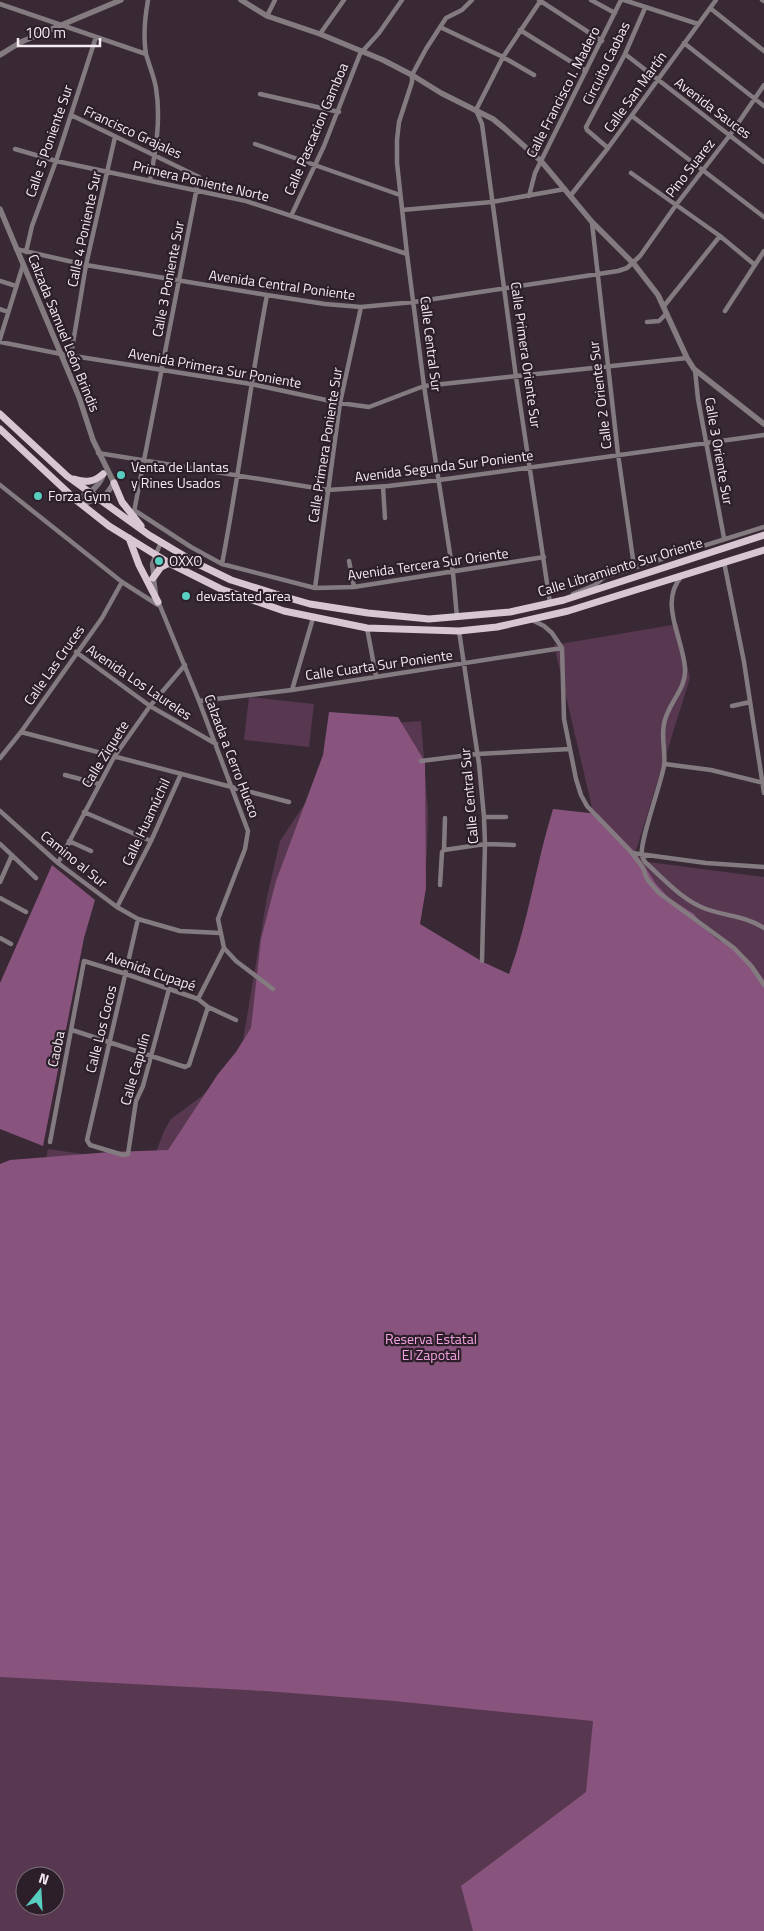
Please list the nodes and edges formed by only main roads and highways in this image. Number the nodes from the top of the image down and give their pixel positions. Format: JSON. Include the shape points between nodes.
{"nodes":[{"id":1,"x":0,"y":414,"type":"edge"},
{"id":2,"x":0,"y":429,"type":"edge"},
{"id":3,"x":104,"y":474,"type":"road end"},
{"id":4,"x":66,"y":476,"type":"junction"},
{"id":5,"x":114,"y":483,"type":"road end"},
{"id":6,"x":149,"y":535,"type":"junction"},
{"id":7,"x":764,"y":535,"type":"edge"},
{"id":8,"x":129,"y":538,"type":"junction"},
{"id":9,"x":764,"y":550,"type":"edge"},
{"id":10,"x":169,"y":563,"type":"junction"},
{"id":11,"x":153,"y":578,"type":"road end"},
{"id":12,"x":159,"y":604,"type":"road end"}],
"edges":[{"from":1,"to":4,"type":"main road","name":"Calle Libramiento Sur Oriente"},
{"from":2,"to":8,"type":"main road","name":"Calle Libramiento Sur Oriente","via":[[80,502]]},
{"from":3,"to":4,"type":"main road","via":[[90,482]]},
{"from":4,"to":6,"type":"main road","name":"Calle Libramiento Sur Oriente"},
{"from":5,"to":6,"type":"main road","via":[[122,502]]},
{"from":6,"to":7,"type":"main road","name":"Calle Libramiento Sur Oriente","via":[[196,564],[231,580],[310,604],[428,618],[510,612],[564,600]]},
{"from":8,"to":10,"type":"main road","name":"Calle Libramiento Sur Oriente"},
{"from":8,"to":12,"type":"main road"},
{"from":9,"to":10,"type":"main road","name":"Calle Libramiento Sur Oriente","via":[[568,611],[497,627],[459,631],[367,628],[313,618],[221,589]]},
{"from":10,"to":11,"type":"main road"}]}
